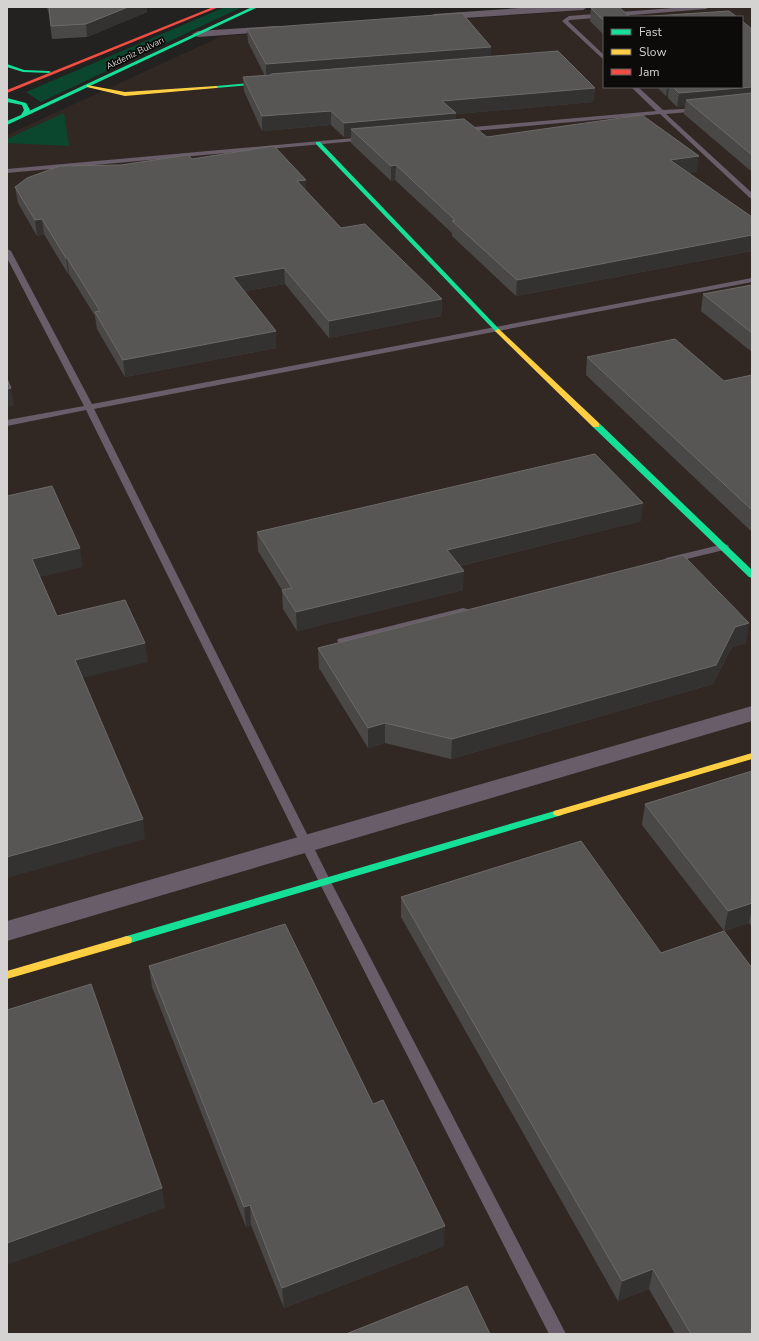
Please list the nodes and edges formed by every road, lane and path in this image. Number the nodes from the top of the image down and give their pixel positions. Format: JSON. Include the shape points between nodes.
{"nodes":[{"id":1,"x":217,"y":7,"type":"edge"},
{"id":2,"x":256,"y":7,"type":"edge"},
{"id":3,"x":583,"y":7,"type":"edge"},
{"id":4,"x":706,"y":7,"type":"edge"},
{"id":5,"x":426,"y":18,"type":"edge"},
{"id":6,"x":284,"y":28,"type":"edge"},
{"id":7,"x":198,"y":34,"type":"junction"},
{"id":8,"x":603,"y":57,"type":"edge"},
{"id":9,"x":7,"y":65,"type":"edge"},
{"id":10,"x":58,"y":71,"type":"junction"},
{"id":11,"x":282,"y":82,"type":"edge"},
{"id":12,"x":89,"y":86,"type":"junction"},
{"id":13,"x":635,"y":88,"type":"edge"},
{"id":14,"x":7,"y":92,"type":"edge"},
{"id":15,"x":7,"y":100,"type":"edge"},
{"id":16,"x":706,"y":108,"type":"edge"},
{"id":17,"x":660,"y":112,"type":"junction"},
{"id":18,"x":23,"y":116,"type":"junction"},
{"id":19,"x":8,"y":123,"type":"edge"},
{"id":20,"x":453,"y":131,"type":"edge"},
{"id":21,"x":374,"y":138,"type":"edge"},
{"id":22,"x":318,"y":143,"type":"junction"},
{"id":23,"x":7,"y":171,"type":"edge"},
{"id":24,"x":752,"y":197,"type":"edge"},
{"id":25,"x":7,"y":251,"type":"edge"},
{"id":26,"x":752,"y":280,"type":"edge"},
{"id":27,"x":497,"y":330,"type":"junction"},
{"id":28,"x":89,"y":408,"type":"junction"},
{"id":29,"x":7,"y":424,"type":"edge"},
{"id":30,"x":724,"y":547,"type":"junction"},
{"id":31,"x":663,"y":562,"type":"edge"},
{"id":32,"x":752,"y":575,"type":"edge"},
{"id":33,"x":472,"y":609,"type":"edge"},
{"id":34,"x":342,"y":641,"type":"edge"},
{"id":35,"x":752,"y":713,"type":"edge"},
{"id":36,"x":752,"y":756,"type":"edge"},
{"id":37,"x":307,"y":844,"type":"junction"},
{"id":38,"x":325,"y":882,"type":"junction"},
{"id":39,"x":7,"y":931,"type":"edge"},
{"id":40,"x":7,"y":975,"type":"edge"},
{"id":41,"x":558,"y":1334,"type":"edge"}],
"edges":[{"from":1,"to":10,"type":"street","name":"Akdeniz Bulvarı"},
{"from":2,"to":7,"type":"street","name":"Akdeniz Bulvarı"},
{"from":3,"to":5,"type":"street"},
{"from":4,"to":8,"type":"lane","via":[[569,18],[565,21]]},
{"from":6,"to":7,"type":"street"},
{"from":7,"to":12,"type":"street","name":"Akdeniz Bulvarı"},
{"from":9,"to":10,"type":"street","via":[[22,71]]},
{"from":10,"to":14,"type":"street","name":"Akdeniz Bulvarı"},
{"from":11,"to":12,"type":"street","via":[[125,94]]},
{"from":12,"to":18,"type":"street","name":"Akdeniz Bulvarı"},
{"from":13,"to":17,"type":"lane"},
{"from":15,"to":18,"type":"street","via":[[19,102],[26,107]]},
{"from":16,"to":17,"type":"lane"},
{"from":17,"to":20,"type":"lane"},
{"from":17,"to":24,"type":"lane"},
{"from":18,"to":19,"type":"street","name":"Akdeniz Bulvarı"},
{"from":21,"to":22,"type":"lane"},
{"from":22,"to":23,"type":"lane"},
{"from":22,"to":27,"type":"street"},
{"from":25,"to":28,"type":"lane"},
{"from":26,"to":27,"type":"lane"},
{"from":27,"to":28,"type":"lane"},
{"from":27,"to":30,"type":"street"},
{"from":28,"to":29,"type":"lane"},
{"from":28,"to":37,"type":"lane"},
{"from":30,"to":31,"type":"lane"},
{"from":30,"to":32,"type":"street"},
{"from":33,"to":34,"type":"lane"},
{"from":35,"to":37,"type":"street"},
{"from":36,"to":38,"type":"street"},
{"from":37,"to":38,"type":"lane"},
{"from":37,"to":39,"type":"street"},
{"from":38,"to":40,"type":"street"},
{"from":38,"to":41,"type":"lane"}]}
